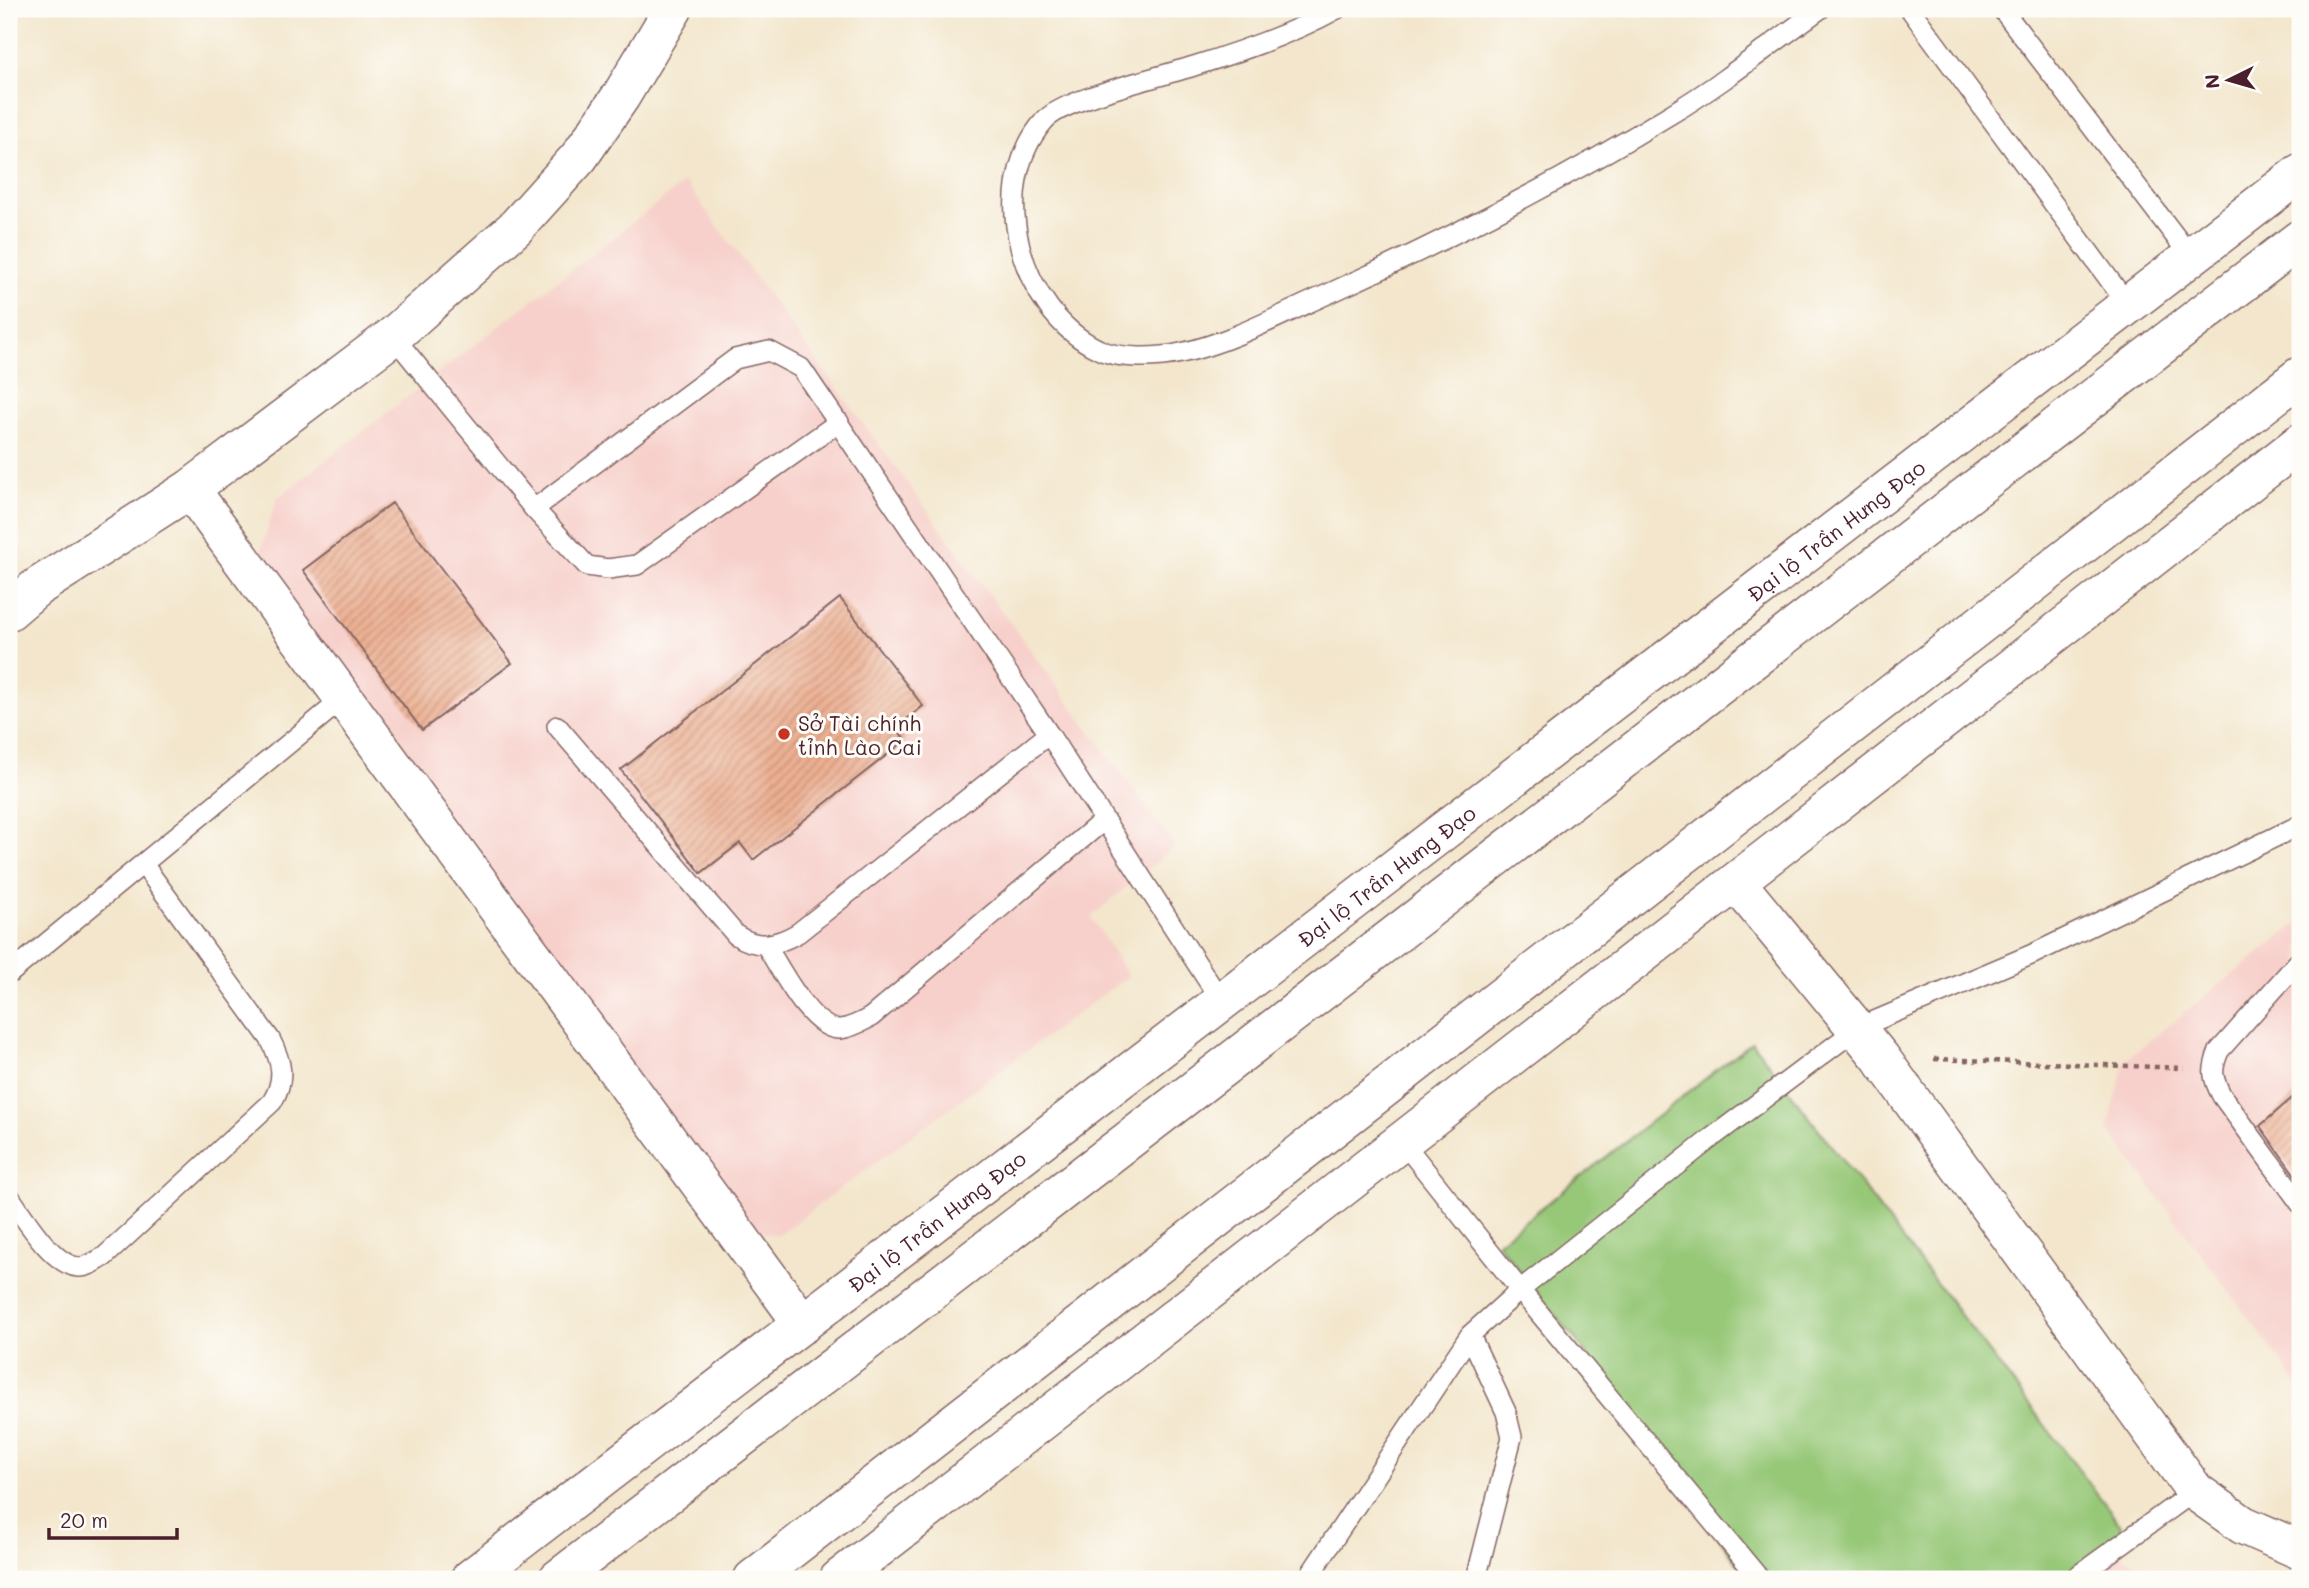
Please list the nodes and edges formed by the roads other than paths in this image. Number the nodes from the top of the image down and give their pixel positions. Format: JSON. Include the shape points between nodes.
{"nodes":[{"id":1,"x":673,"y":9,"type":"edge"},
{"id":2,"x":1337,"y":9,"type":"edge"},
{"id":3,"x":1820,"y":9,"type":"edge"},
{"id":4,"x":1910,"y":9,"type":"edge"},
{"id":5,"x":2002,"y":9,"type":"edge"},
{"id":6,"x":2300,"y":173,"type":"edge"},
{"id":7,"x":2300,"y":239,"type":"edge"},
{"id":8,"x":2191,"y":257,"type":"junction"},
{"id":9,"x":2128,"y":305,"type":"junction"},
{"id":10,"x":393,"y":336,"type":"junction"},
{"id":11,"x":2300,"y":376,"type":"edge"},
{"id":12,"x":839,"y":422,"type":"junction"},
{"id":13,"x":2300,"y":443,"type":"edge"},
{"id":14,"x":190,"y":489,"type":"junction"},
{"id":15,"x":534,"y":509,"type":"junction"},
{"id":16,"x":9,"y":611,"type":"edge"},
{"id":17,"x":344,"y":698,"type":"junction"},
{"id":18,"x":557,"y":726,"type":"dead end"},
{"id":19,"x":1049,"y":734,"type":"junction"},
{"id":20,"x":1104,"y":820,"type":"junction"},
{"id":21,"x":2300,"y":825,"type":"edge"},
{"id":22,"x":143,"y":864,"type":"junction"},
{"id":23,"x":1736,"y":882,"type":"junction"},
{"id":24,"x":765,"y":944,"type":"junction"},
{"id":25,"x":2300,"y":960,"type":"edge"},
{"id":26,"x":9,"y":974,"type":"edge"},
{"id":27,"x":1221,"y":1001,"type":"junction"},
{"id":28,"x":1869,"y":1042,"type":"junction"},
{"id":29,"x":1402,"y":1141,"type":"junction"},
{"id":30,"x":9,"y":1196,"type":"edge"},
{"id":31,"x":2300,"y":1203,"type":"edge"},
{"id":32,"x":1520,"y":1290,"type":"junction"},
{"id":33,"x":803,"y":1324,"type":"junction"},
{"id":34,"x":1470,"y":1335,"type":"junction"},
{"id":35,"x":2195,"y":1491,"type":"junction"},
{"id":36,"x":2300,"y":1550,"type":"edge"},
{"id":37,"x":470,"y":1579,"type":"edge"},
{"id":38,"x":558,"y":1579,"type":"edge"},
{"id":39,"x":752,"y":1579,"type":"edge"},
{"id":40,"x":839,"y":1579,"type":"edge"},
{"id":41,"x":1307,"y":1579,"type":"edge"},
{"id":42,"x":1476,"y":1579,"type":"edge"},
{"id":43,"x":1760,"y":1579,"type":"edge"},
{"id":44,"x":2073,"y":1579,"type":"edge"}],
"edges":[{"from":1,"to":10,"type":"main road","via":[[579,157],[515,228]]},
{"from":2,"to":3,"type":"lane","via":[[1275,38],[1092,96],[1045,118],[1024,154],[1014,193],[1018,241],[1040,296],[1071,333],[1101,351],[1135,356],[1180,354],[1237,334],[1383,269],[1570,173],[1674,113]]},
{"from":4,"to":9,"type":"lane"},
{"from":5,"to":8,"type":"lane"},
{"from":6,"to":8,"type":"main road","name":"Đại lộ Trần Hưng Đạo"},
{"from":7,"to":38,"type":"main road"},
{"from":8,"to":9,"type":"main road","name":"Đại lộ Trần Hưng Đạo"},
{"from":9,"to":27,"type":"main road","name":"Đại lộ Trần Hưng Đạo"},
{"from":10,"to":14,"type":"main road"},
{"from":10,"to":15,"type":"lane"},
{"from":11,"to":39,"type":"main road"},
{"from":12,"to":15,"type":"lane","via":[[637,565],[587,566]]},
{"from":12,"to":15,"type":"lane","via":[[801,368],[769,351],[735,359]]},
{"from":12,"to":19,"type":"lane"},
{"from":13,"to":23,"type":"main road"},
{"from":14,"to":16,"type":"main road"},
{"from":14,"to":17,"type":"main road"},
{"from":17,"to":22,"type":"lane"},
{"from":17,"to":33,"type":"main road"},
{"from":18,"to":24,"type":"lane","via":[[736,935],[751,945]]},
{"from":19,"to":20,"type":"lane"},
{"from":19,"to":24,"type":"lane","via":[[798,933]]},
{"from":20,"to":24,"type":"lane","via":[[872,1017],[854,1026],[839,1030],[816,1022]]},
{"from":20,"to":27,"type":"lane"},
{"from":21,"to":28,"type":"lane","via":[[2033,954]]},
{"from":22,"to":26,"type":"lane"},
{"from":22,"to":30,"type":"lane","via":[[270,1039],[282,1072],[278,1092],[104,1258],[87,1266],[62,1261],[50,1251]]},
{"from":23,"to":28,"type":"main road"},
{"from":23,"to":29,"type":"main road"},
{"from":25,"to":31,"type":"lane","via":[[2218,1051],[2212,1069],[2222,1096]]},
{"from":27,"to":33,"type":"main road","name":"Đại lộ Trần Hưng Đạo"},
{"from":28,"to":32,"type":"lane","via":[[1710,1139]]},
{"from":28,"to":35,"type":"main road"},
{"from":29,"to":32,"type":"lane"},
{"from":29,"to":40,"type":"main road"},
{"from":32,"to":34,"type":"lane"},
{"from":32,"to":43,"type":"lane"},
{"from":33,"to":37,"type":"main road","name":"Đại lộ Trần Hưng Đạo"},
{"from":34,"to":41,"type":"lane"},
{"from":34,"to":42,"type":"lane","via":[[1506,1412],[1512,1437]]},
{"from":35,"to":36,"type":"main road","via":[[2243,1525]]},
{"from":35,"to":44,"type":"lane"}]}
